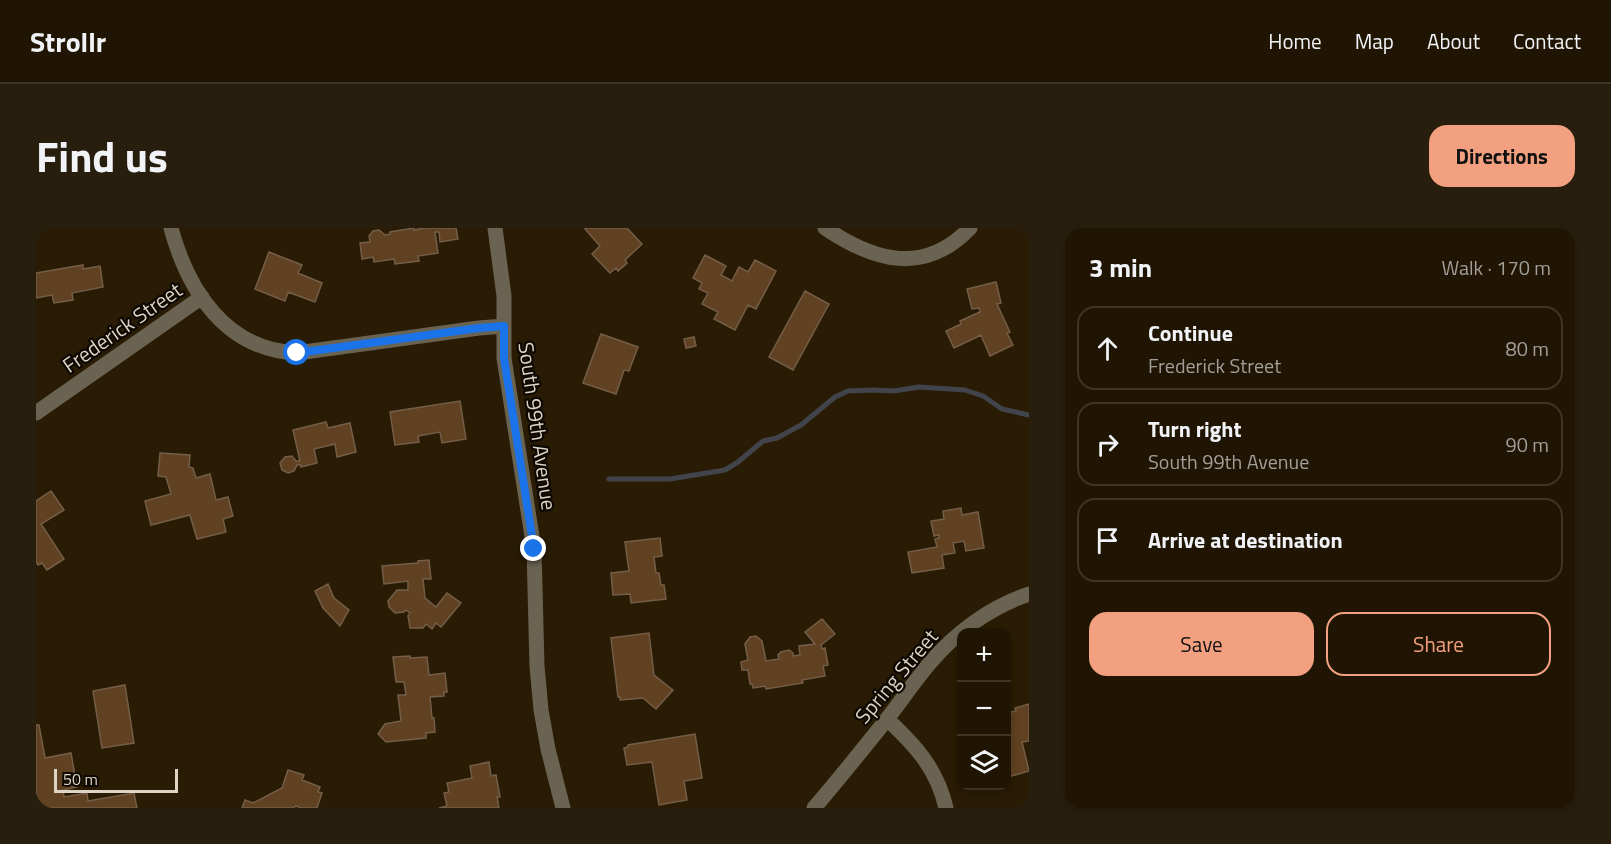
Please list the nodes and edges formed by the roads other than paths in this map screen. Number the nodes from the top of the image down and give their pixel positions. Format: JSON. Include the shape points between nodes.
{"nodes":[{"id":1,"x":171,"y":228,"type":"edge"},
{"id":2,"x":495,"y":228,"type":"edge"},
{"id":3,"x":825,"y":228,"type":"edge"},
{"id":4,"x":970,"y":228,"type":"edge"},
{"id":5,"x":202,"y":297,"type":"junction"},
{"id":6,"x":504,"y":326,"type":"junction"},
{"id":7,"x":36,"y":413,"type":"edge"},
{"id":8,"x":1029,"y":594,"type":"edge"},
{"id":9,"x":887,"y":719,"type":"junction"},
{"id":10,"x":563,"y":808,"type":"edge"},
{"id":11,"x":813,"y":808,"type":"edge"},
{"id":12,"x":946,"y":808,"type":"edge"}],
"edges":[{"from":1,"to":5,"type":"street","via":[[187,274]]},
{"from":2,"to":6,"type":"street","name":"South 99th Avenue"},
{"from":3,"to":4,"type":"street","via":[[861,249],[887,258],[907,259],[944,249]]},
{"from":5,"to":6,"type":"street","name":"Frederick Street","via":[[237,335],[286,353]]},
{"from":5,"to":7,"type":"street","name":"Frederick Street"},
{"from":6,"to":10,"type":"street","name":"South 99th Avenue","via":[[504,358],[534,549],[541,710]]},
{"from":8,"to":9,"type":"street","name":"Spring Street","via":[[999,606],[960,633],[929,663]]},
{"from":9,"to":11,"type":"street","name":"Spring Street"},
{"from":9,"to":12,"type":"street","via":[[923,756]]}]}
